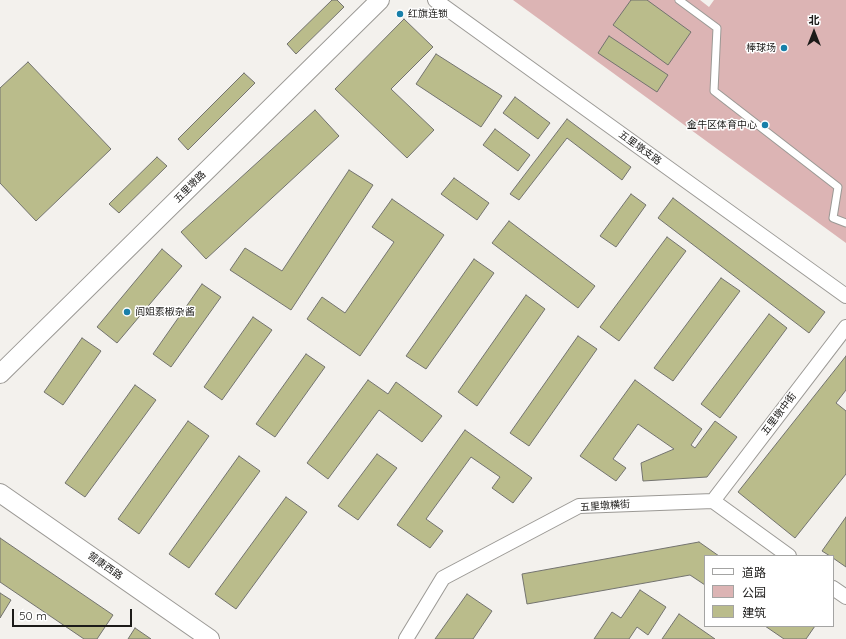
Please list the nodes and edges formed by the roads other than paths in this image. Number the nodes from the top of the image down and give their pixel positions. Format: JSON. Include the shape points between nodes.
{"nodes":[{"id":1,"x":380,"y":0,"type":"edge"},
{"id":2,"x":435,"y":0,"type":"edge"},
{"id":3,"x":679,"y":0,"type":"edge"},
{"id":4,"x":846,"y":223,"type":"edge"},
{"id":5,"x":846,"y":296,"type":"edge"},
{"id":6,"x":846,"y":327,"type":"edge"},
{"id":7,"x":0,"y":374,"type":"edge"},
{"id":8,"x":0,"y":493,"type":"edge"},
{"id":9,"x":713,"y":502,"type":"junction"},
{"id":10,"x":788,"y":555,"type":"edge"},
{"id":11,"x":834,"y":589,"type":"edge"},
{"id":12,"x":846,"y":597,"type":"edge"},
{"id":13,"x":210,"y":639,"type":"edge"},
{"id":14,"x":406,"y":639,"type":"edge"}],
"edges":[{"from":1,"to":7,"type":"street","name":"五里墩路"},
{"from":2,"to":5,"type":"street","name":"五里墩支路"},
{"from":3,"to":4,"type":"lane","via":[[717,28],[714,91],[838,187],[833,218]]},
{"from":6,"to":9,"type":"street","name":"五里墩中街"},
{"from":8,"to":13,"type":"street","name":"营康西路"},
{"from":9,"to":10,"type":"street"},
{"from":9,"to":14,"type":"street","name":"五里墩横街","via":[[579,506],[443,578]]},
{"from":11,"to":12,"type":"street"}]}
